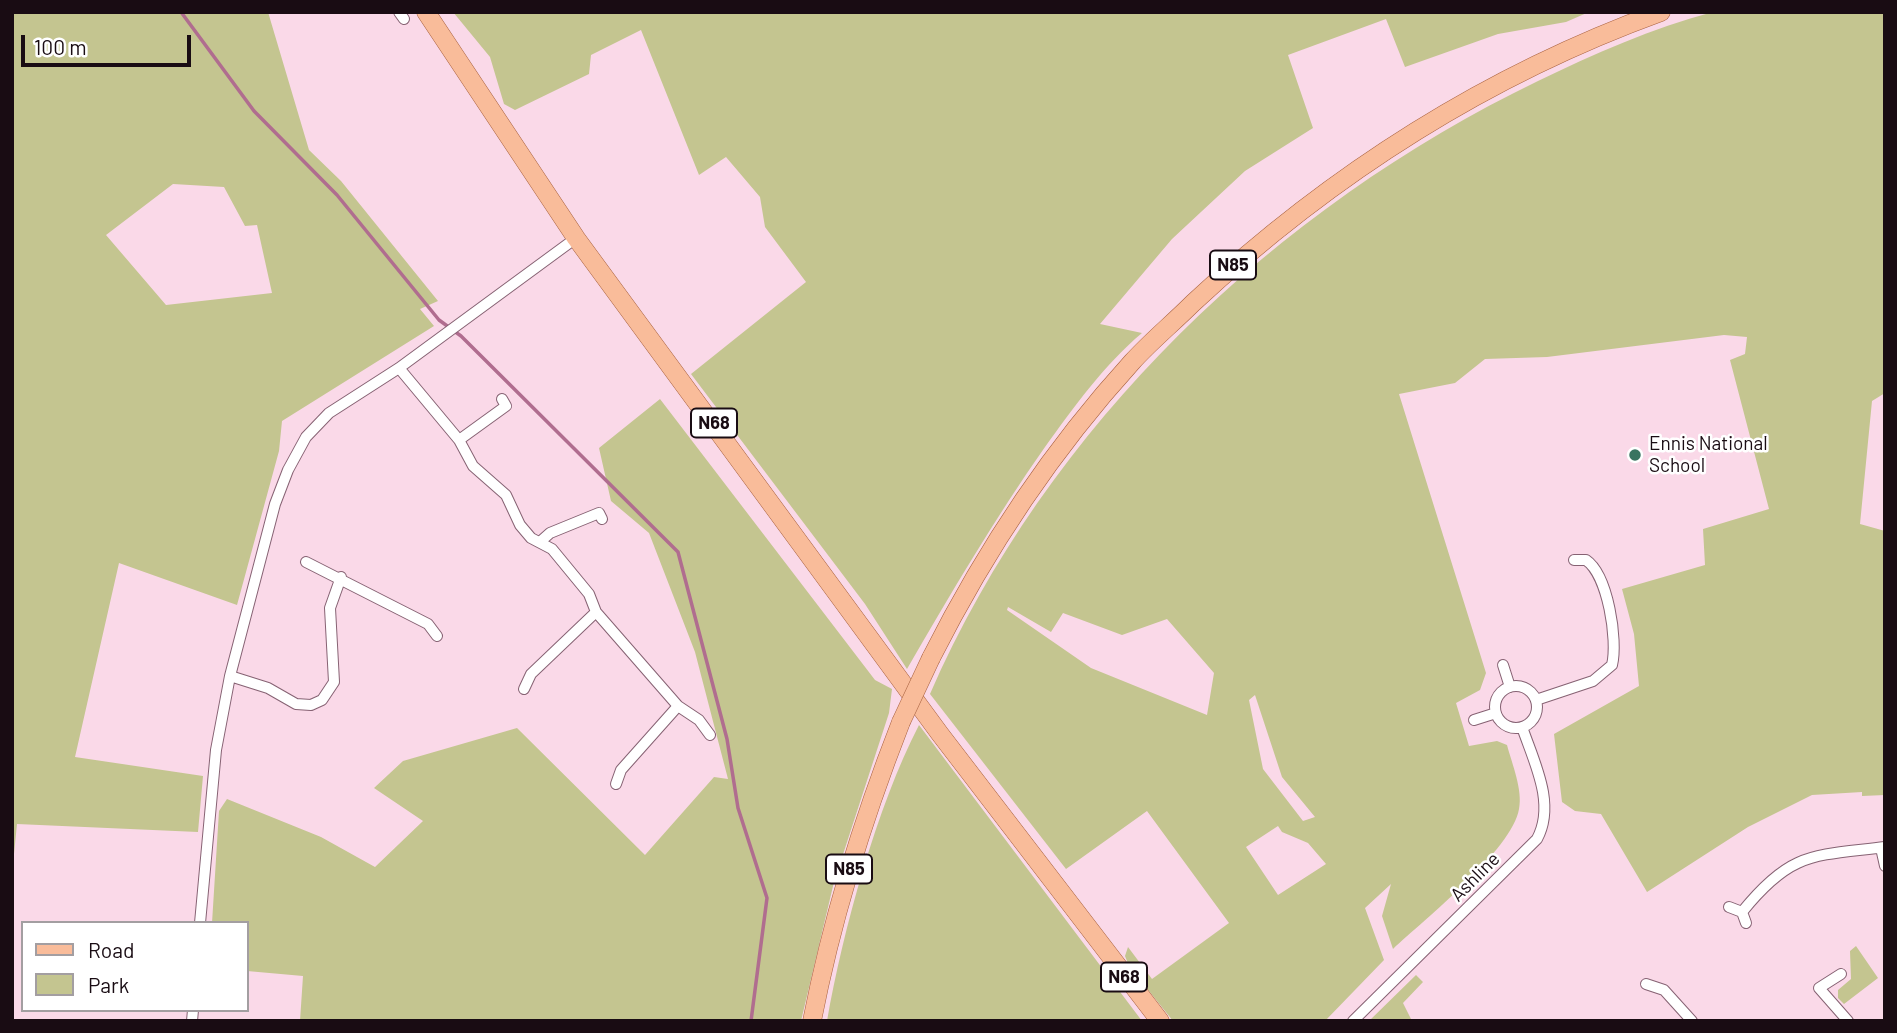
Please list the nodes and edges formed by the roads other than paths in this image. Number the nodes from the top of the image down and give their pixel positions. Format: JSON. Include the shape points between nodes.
{"nodes":[{"id":1,"x":426,"y":12,"type":"edge"},
{"id":2,"x":1661,"y":12,"type":"edge"},
{"id":3,"x":576,"y":239,"type":"junction"},
{"id":4,"x":400,"y":368,"type":"junction"},
{"id":5,"x":502,"y":399,"type":"dead end"},
{"id":6,"x":459,"y":440,"type":"junction"},
{"id":7,"x":603,"y":519,"type":"dead end"},
{"id":8,"x":541,"y":541,"type":"junction"},
{"id":9,"x":1574,"y":560,"type":"dead end"},
{"id":10,"x":306,"y":562,"type":"dead end"},
{"id":11,"x":341,"y":577,"type":"junction"},
{"id":12,"x":596,"y":612,"type":"junction"},
{"id":13,"x":437,"y":636,"type":"dead end"},
{"id":14,"x":1503,"y":665,"type":"dead end"},
{"id":15,"x":230,"y":676,"type":"junction"},
{"id":16,"x":1510,"y":687,"type":"junction"},
{"id":17,"x":524,"y":688,"type":"dead end"},
{"id":18,"x":1536,"y":700,"type":"junction"},
{"id":19,"x":678,"y":706,"type":"junction"},
{"id":20,"x":1496,"y":713,"type":"junction"},
{"id":21,"x":1474,"y":720,"type":"dead end"},
{"id":22,"x":1522,"y":727,"type":"junction"},
{"id":23,"x":710,"y":735,"type":"dead end"},
{"id":24,"x":616,"y":784,"type":"dead end"},
{"id":25,"x":1883,"y":848,"type":"edge"},
{"id":26,"x":1885,"y":866,"type":"edge"},
{"id":27,"x":1729,"y":906,"type":"dead end"},
{"id":28,"x":200,"y":921,"type":"edge"},
{"id":29,"x":1841,"y":974,"type":"dead end"},
{"id":30,"x":1646,"y":985,"type":"dead end"},
{"id":31,"x":812,"y":1021,"type":"edge"},
{"id":32,"x":1160,"y":1021,"type":"edge"},
{"id":33,"x":1353,"y":1021,"type":"edge"},
{"id":34,"x":1692,"y":1021,"type":"edge"},
{"id":35,"x":1848,"y":1021,"type":"edge"}],
"edges":[{"from":1,"to":3,"type":"main road","number":"N68"},
{"from":2,"to":31,"type":"main road","number":"N85","bridge":true,"via":[[1573,47],[1432,119],[1363,164],[1240,259],[1133,360],[1021,501],[966,587],[931,658],[901,722],[843,891]]},
{"from":3,"to":4,"type":"street"},
{"from":3,"to":32,"type":"main road","number":"N68","via":[[940,734]]},
{"from":4,"to":6,"type":"street"},
{"from":4,"to":15,"type":"street","via":[[329,413],[302,444],[275,504]]},
{"from":5,"to":6,"type":"street","via":[[506,406]]},
{"from":6,"to":8,"type":"street","via":[[473,466],[506,495],[520,525],[531,538]]},
{"from":7,"to":8,"type":"street","via":[[598,513]]},
{"from":8,"to":12,"type":"street","via":[[589,594]]},
{"from":9,"to":18,"type":"street","via":[[1586,560],[1598,574],[1615,642],[1612,665],[1593,681]]},
{"from":10,"to":11,"type":"street"},
{"from":11,"to":13,"type":"street","via":[[428,624]]},
{"from":11,"to":15,"type":"street","via":[[330,608],[334,682],[322,699],[311,705],[296,704],[268,688]]},
{"from":12,"to":17,"type":"street","via":[[531,674]]},
{"from":12,"to":19,"type":"street"},
{"from":14,"to":16,"type":"street"},
{"from":15,"to":28,"type":"street","via":[[216,750]]},
{"from":16,"to":18,"type":"street","via":[[1527,689]]},
{"from":16,"to":20,"type":"street","via":[[1498,697]]},
{"from":18,"to":22,"type":"street","via":[[1534,717]]},
{"from":19,"to":23,"type":"street","via":[[699,720]]},
{"from":19,"to":24,"type":"street","via":[[621,770]]},
{"from":20,"to":21,"type":"street"},
{"from":20,"to":22,"type":"street","via":[[1505,724]]},
{"from":22,"to":33,"type":"street","name":"Ashline","via":[[1545,802],[1543,828],[1537,839]]},
{"from":25,"to":26,"type":"street"},
{"from":25,"to":27,"type":"street","via":[[1826,852],[1801,861],[1776,874],[1744,917]]},
{"from":29,"to":35,"type":"street","via":[[1819,988]]},
{"from":30,"to":34,"type":"street","via":[[1664,990]]}]}
